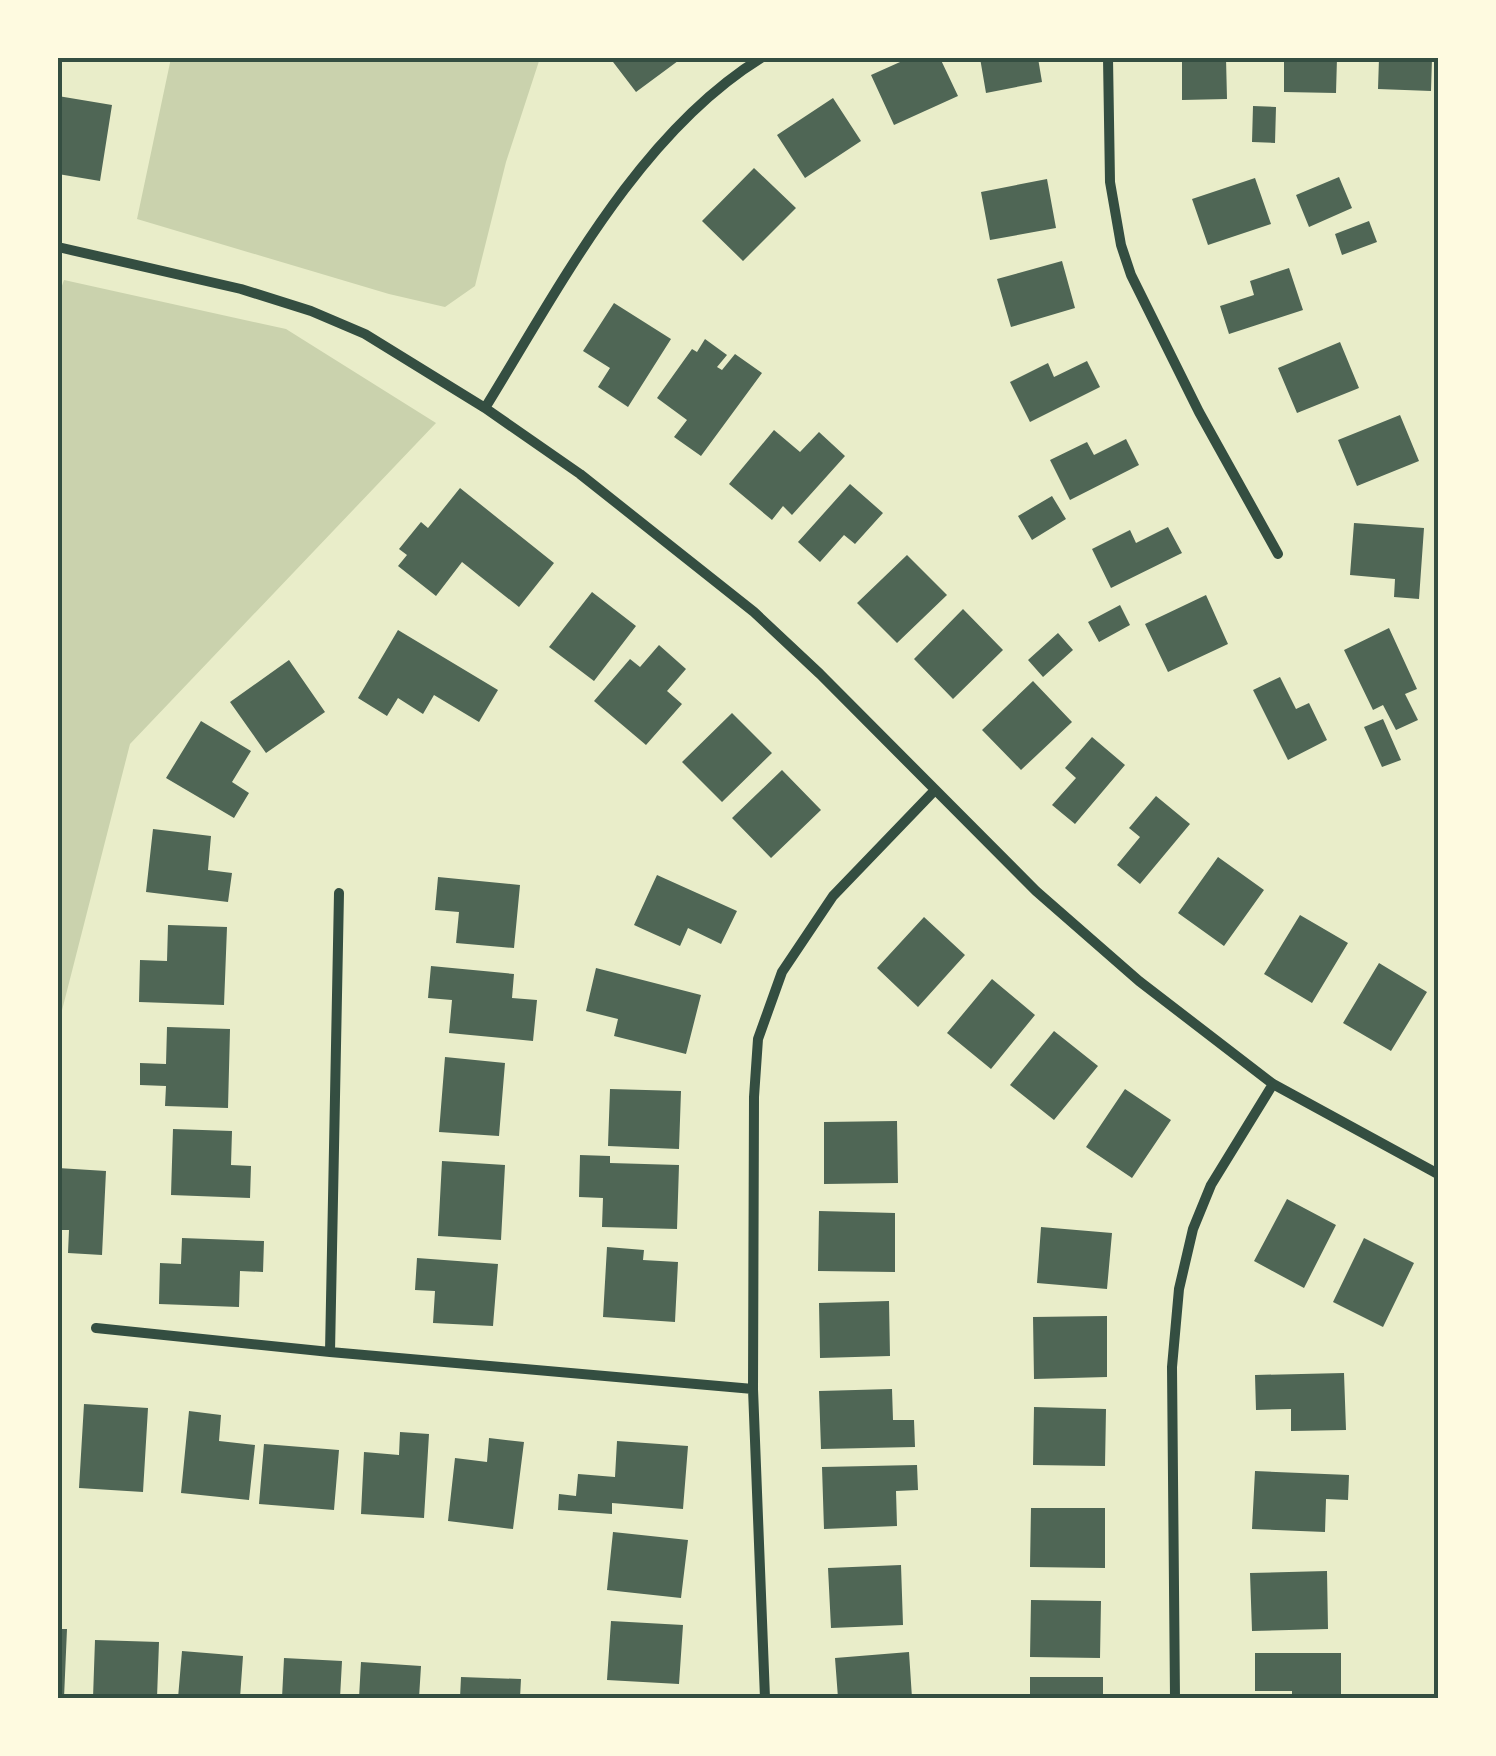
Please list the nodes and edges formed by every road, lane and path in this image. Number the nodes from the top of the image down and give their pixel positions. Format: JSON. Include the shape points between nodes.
{"nodes":[{"id":1,"x":761,"y":58,"type":"edge"},
{"id":2,"x":1108,"y":58,"type":"edge"},
{"id":3,"x":58,"y":247,"type":"edge"},
{"id":4,"x":484,"y":408,"type":"junction"},
{"id":5,"x":1278,"y":554,"type":"dead end"},
{"id":6,"x":935,"y":790,"type":"junction"},
{"id":7,"x":339,"y":893,"type":"dead end"},
{"id":8,"x":1273,"y":1084,"type":"junction"},
{"id":9,"x":1438,"y":1174,"type":"edge"},
{"id":10,"x":96,"y":1328,"type":"dead end"},
{"id":11,"x":330,"y":1352,"type":"junction"},
{"id":12,"x":752,"y":1390,"type":"junction"},
{"id":13,"x":765,"y":1698,"type":"edge"},
{"id":14,"x":1175,"y":1698,"type":"edge"}],
"edges":[{"from":1,"to":4,"type":"street","via":[[711,92],[650,156]]},
{"from":2,"to":5,"type":"street","via":[[1110,182],[1121,246],[1199,412]]},
{"from":3,"to":4,"type":"street","via":[[241,288],[312,312],[366,334]]},
{"from":4,"to":6,"type":"street","via":[[580,474],[754,612]]},
{"from":6,"to":8,"type":"street","via":[[1036,892]]},
{"from":6,"to":12,"type":"street","via":[[833,896],[782,972],[758,1039]]},
{"from":7,"to":11,"type":"street"},
{"from":8,"to":9,"type":"street"},
{"from":8,"to":14,"type":"street","via":[[1211,1185],[1178,1289],[1172,1367]]},
{"from":10,"to":11,"type":"street"},
{"from":11,"to":12,"type":"street"},
{"from":12,"to":13,"type":"street"}]}
